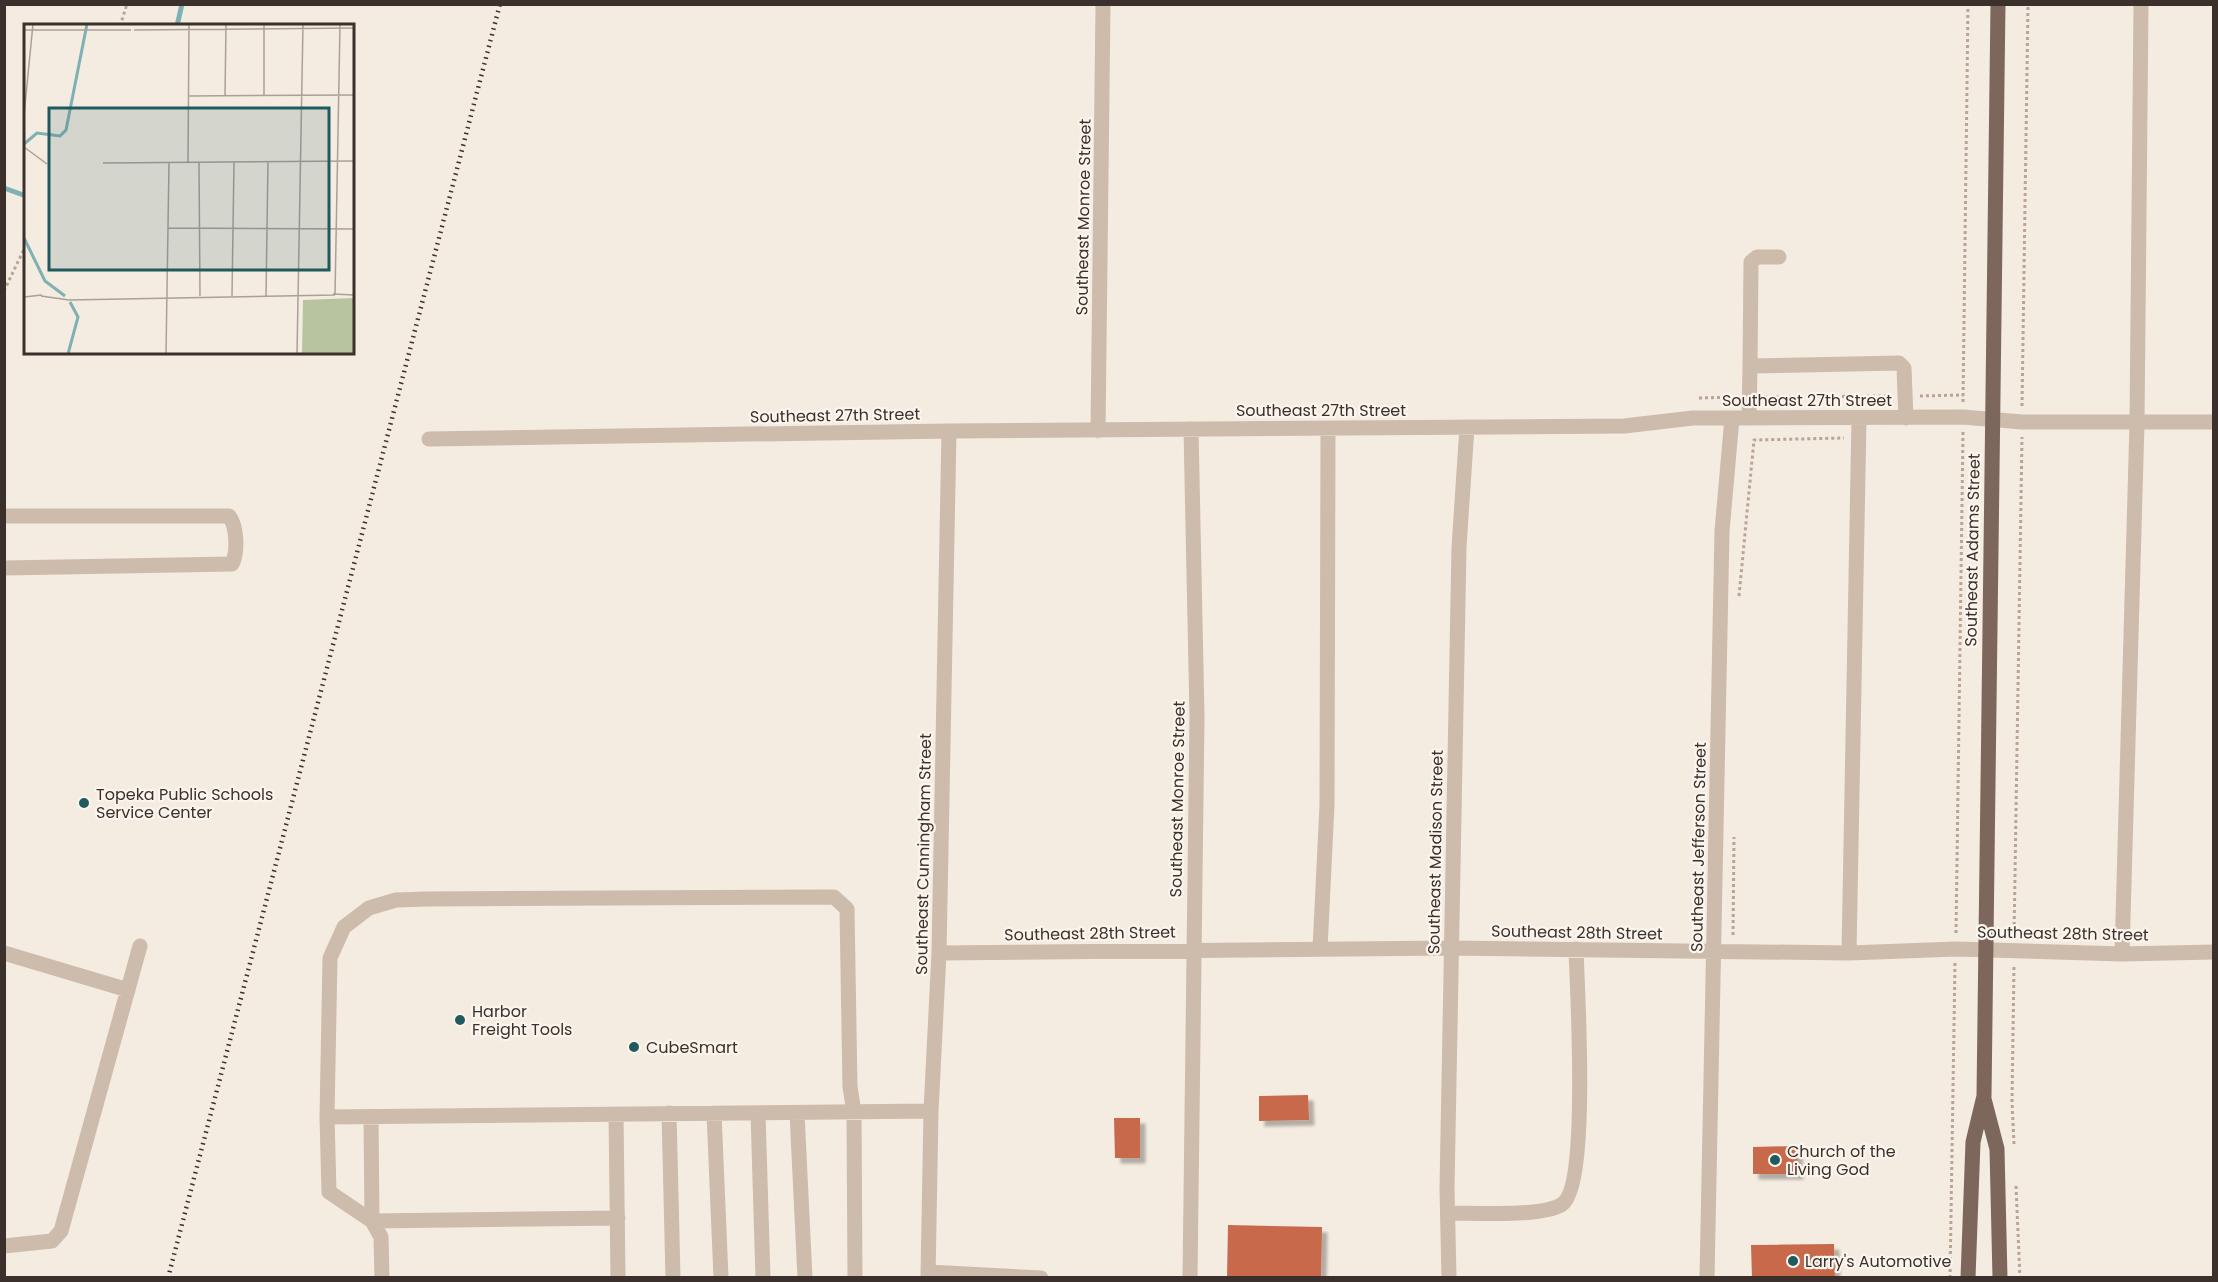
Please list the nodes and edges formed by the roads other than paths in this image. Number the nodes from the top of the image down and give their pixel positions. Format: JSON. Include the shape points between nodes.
{"nodes":[{"id":1,"x":1103,"y":4,"type":"edge"},
{"id":2,"x":1998,"y":4,"type":"edge"},
{"id":3,"x":2141,"y":4,"type":"edge"},
{"id":4,"x":1779,"y":257,"type":"dead end"},
{"id":5,"x":1750,"y":366,"type":"junction"},
{"id":6,"x":1906,"y":417,"type":"junction"},
{"id":7,"x":1732,"y":418,"type":"junction"},
{"id":8,"x":1749,"y":418,"type":"junction"},
{"id":9,"x":1859,"y":418,"type":"junction"},
{"id":10,"x":1992,"y":420,"type":"junction"},
{"id":11,"x":2214,"y":422,"type":"edge"},
{"id":12,"x":2137,"y":423,"type":"junction"},
{"id":13,"x":1467,"y":427,"type":"junction"},
{"id":14,"x":1191,"y":429,"type":"junction"},
{"id":15,"x":1328,"y":429,"type":"junction"},
{"id":16,"x":1098,"y":430,"type":"junction"},
{"id":17,"x":949,"y":431,"type":"junction"},
{"id":18,"x":429,"y":439,"type":"dead end"},
{"id":19,"x":4,"y":516,"type":"edge"},
{"id":20,"x":4,"y":568,"type":"edge"},
{"id":21,"x":140,"y":946,"type":"dead end"},
{"id":22,"x":1451,"y":948,"type":"junction"},
{"id":23,"x":1193,"y":949,"type":"junction"},
{"id":24,"x":1320,"y":949,"type":"junction"},
{"id":25,"x":1986,"y":949,"type":"junction"},
{"id":26,"x":1575,"y":950,"type":"junction"},
{"id":27,"x":1714,"y":951,"type":"junction"},
{"id":28,"x":2214,"y":952,"type":"edge"},
{"id":29,"x":4,"y":953,"type":"edge"},
{"id":30,"x":939,"y":953,"type":"junction"},
{"id":31,"x":1849,"y":953,"type":"junction"},
{"id":32,"x":2122,"y":954,"type":"junction"},
{"id":33,"x":128,"y":990,"type":"junction"},
{"id":34,"x":1984,"y":1096,"type":"junction"},
{"id":35,"x":930,"y":1111,"type":"junction"},
{"id":36,"x":854,"y":1112,"type":"junction"},
{"id":37,"x":669,"y":1113,"type":"junction"},
{"id":38,"x":714,"y":1113,"type":"junction"},
{"id":39,"x":758,"y":1113,"type":"junction"},
{"id":40,"x":797,"y":1113,"type":"junction"},
{"id":41,"x":616,"y":1114,"type":"junction"},
{"id":42,"x":327,"y":1117,"type":"junction"},
{"id":43,"x":371,"y":1117,"type":"junction"},
{"id":44,"x":1448,"y":1213,"type":"junction"},
{"id":45,"x":618,"y":1218,"type":"junction"},
{"id":46,"x":372,"y":1221,"type":"junction"},
{"id":47,"x":4,"y":1246,"type":"edge"},
{"id":48,"x":928,"y":1275,"type":"edge"},
{"id":49,"x":382,"y":1278,"type":"edge"},
{"id":50,"x":618,"y":1278,"type":"edge"},
{"id":51,"x":672,"y":1278,"type":"edge"},
{"id":52,"x":721,"y":1278,"type":"edge"},
{"id":53,"x":763,"y":1278,"type":"edge"},
{"id":54,"x":805,"y":1278,"type":"edge"},
{"id":55,"x":855,"y":1278,"type":"edge"},
{"id":56,"x":1041,"y":1278,"type":"edge"},
{"id":57,"x":1190,"y":1278,"type":"edge"},
{"id":58,"x":1449,"y":1278,"type":"edge"},
{"id":59,"x":1707,"y":1278,"type":"edge"},
{"id":60,"x":1968,"y":1278,"type":"edge"},
{"id":61,"x":2000,"y":1278,"type":"edge"}],
"edges":[{"from":1,"to":16,"type":"street","name":"Southeast Monroe Street"},
{"from":2,"to":10,"type":"main road","name":"Southeast Adams Street"},
{"from":3,"to":12,"type":"street"},
{"from":4,"to":5,"type":"street","via":[[1757,257],[1751,262]]},
{"from":5,"to":6,"type":"street","via":[[1899,363],[1904,368]]},
{"from":5,"to":8,"type":"street"},
{"from":6,"to":9,"type":"street","name":"Southeast 27th Street"},
{"from":6,"to":10,"type":"street","name":"Southeast 27th Street"},
{"from":7,"to":8,"type":"street","name":"Southeast 27th Street"},
{"from":7,"to":13,"type":"street","name":"Southeast 27th Street","via":[[1624,426]]},
{"from":7,"to":27,"type":"street","name":"Southeast Jefferson Street","via":[[1722,531]]},
{"from":8,"to":9,"type":"street","name":"Southeast 27th Street"},
{"from":9,"to":31,"type":"street"},
{"from":10,"to":12,"type":"street","name":"Southeast 27th Street"},
{"from":10,"to":25,"type":"main road","name":"Southeast Adams Street"},
{"from":11,"to":12,"type":"street","name":"Southeast 27th Street"},
{"from":12,"to":32,"type":"street"},
{"from":13,"to":15,"type":"street","name":"Southeast 27th Street"},
{"from":13,"to":22,"type":"street","name":"Southeast Madison Street","via":[[1459,547]]},
{"from":14,"to":15,"type":"street","name":"Southeast 27th Street"},
{"from":14,"to":16,"type":"street","name":"Southeast 27th Street"},
{"from":14,"to":23,"type":"street","name":"Southeast Monroe Street","via":[[1197,717]]},
{"from":15,"to":24,"type":"street","via":[[1327,805]]},
{"from":16,"to":17,"type":"street","name":"Southeast 27th Street"},
{"from":17,"to":18,"type":"street","name":"Southeast 27th Street"},
{"from":17,"to":30,"type":"street","name":"Southeast Cunningham Street"},
{"from":19,"to":20,"type":"street","via":[[229,516],[234,523],[235,558],[232,564]]},
{"from":21,"to":33,"type":"street"},
{"from":22,"to":24,"type":"street","name":"Southeast 28th Street"},
{"from":22,"to":26,"type":"street","name":"Southeast 28th Street"},
{"from":22,"to":44,"type":"street","name":"Southeast Madison Street"},
{"from":23,"to":24,"type":"street","name":"Southeast 28th Street"},
{"from":23,"to":30,"type":"street","name":"Southeast 28th Street"},
{"from":23,"to":57,"type":"street","name":"Southeast Monroe Street"},
{"from":25,"to":31,"type":"street","name":"Southeast 28th Street"},
{"from":25,"to":32,"type":"street","name":"Southeast 28th Street"},
{"from":25,"to":34,"type":"main road","name":"Southeast Adams Street"},
{"from":26,"to":27,"type":"street","name":"Southeast 28th Street"},
{"from":26,"to":44,"type":"street","via":[[1580,1113],[1576,1165],[1567,1200],[1562,1205],[1534,1211]]},
{"from":27,"to":31,"type":"street","name":"Southeast 28th Street"},
{"from":27,"to":59,"type":"street","name":"Southeast Jefferson Street"},
{"from":28,"to":32,"type":"street","name":"Southeast 28th Street"},
{"from":29,"to":33,"type":"street"},
{"from":30,"to":35,"type":"street","name":"Southeast Cunningham Street"},
{"from":33,"to":47,"type":"street","via":[[61,1231],[52,1241]]},
{"from":34,"to":60,"type":"main road","name":"Southeast Adams Street","via":[[1973,1142]]},
{"from":34,"to":61,"type":"main road","name":"Southeast Adams Street","via":[[1997,1149]]},
{"from":35,"to":36,"type":"street"},
{"from":35,"to":48,"type":"street","name":"Southeast Cunningham Street"},
{"from":36,"to":40,"type":"street"},
{"from":36,"to":42,"type":"street","via":[[850,1087],[847,909],[834,897],[439,898],[396,900],[369,908],[344,927],[330,958]]},
{"from":36,"to":55,"type":"street"},
{"from":37,"to":38,"type":"street"},
{"from":37,"to":41,"type":"street"},
{"from":37,"to":51,"type":"street"},
{"from":38,"to":39,"type":"street"},
{"from":38,"to":52,"type":"street"},
{"from":39,"to":40,"type":"street"},
{"from":39,"to":53,"type":"street"},
{"from":40,"to":54,"type":"street"},
{"from":41,"to":43,"type":"street"},
{"from":41,"to":45,"type":"street"},
{"from":42,"to":43,"type":"street"},
{"from":42,"to":46,"type":"street","via":[[328,1192]]},
{"from":43,"to":46,"type":"street"},
{"from":44,"to":58,"type":"street","name":"Southeast Madison Street"},
{"from":45,"to":46,"type":"street"},
{"from":45,"to":50,"type":"street"},
{"from":46,"to":49,"type":"street","via":[[381,1237]]},
{"from":48,"to":56,"type":"street"}]}
